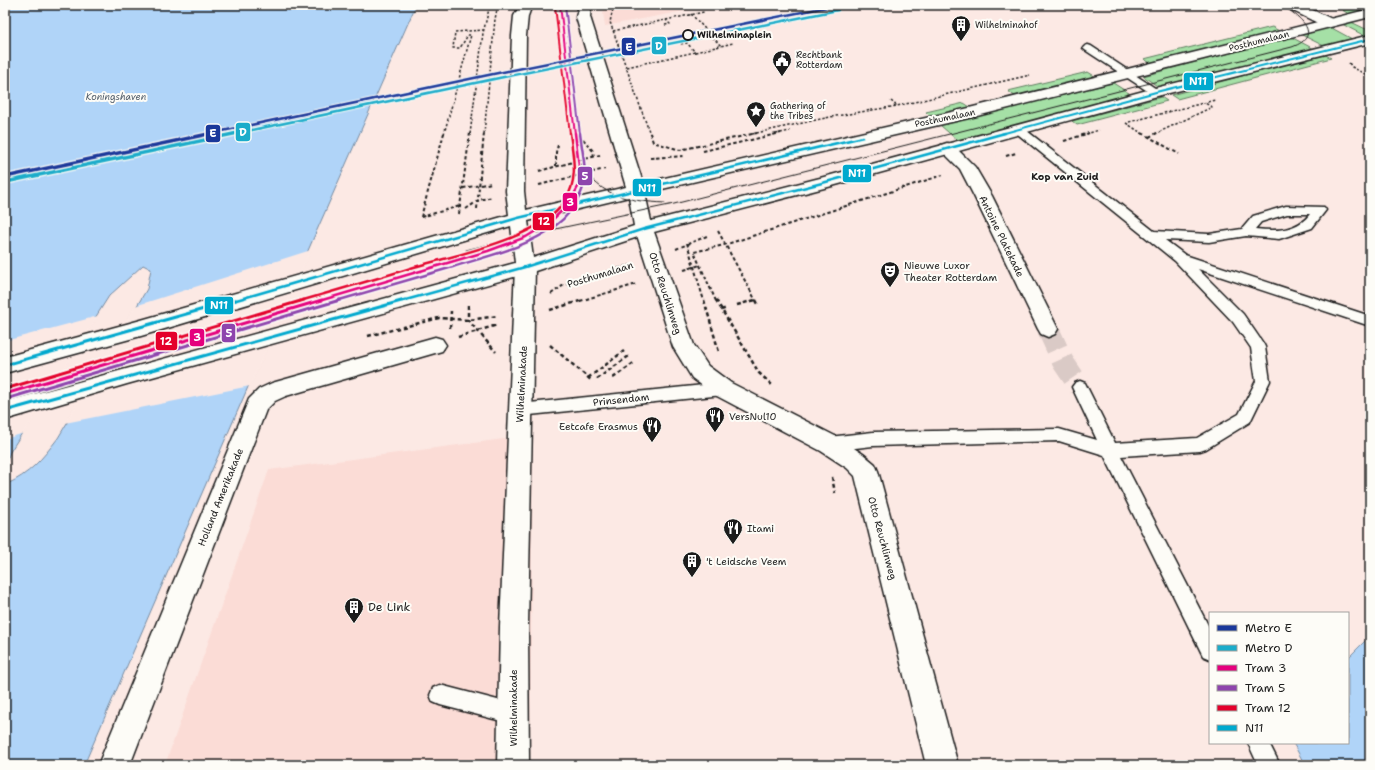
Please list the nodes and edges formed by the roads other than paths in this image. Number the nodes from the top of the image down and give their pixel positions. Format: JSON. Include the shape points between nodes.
{"nodes":[{"id":1,"x":526,"y":5,"type":"edge"},
{"id":2,"x":586,"y":5,"type":"edge"},
{"id":3,"x":1292,"y":5,"type":"edge"},
{"id":4,"x":1370,"y":13,"type":"edge"},
{"id":5,"x":1329,"y":23,"type":"junction"},
{"id":6,"x":1370,"y":39,"type":"edge"},
{"id":7,"x":1088,"y":48,"type":"dead end"},
{"id":8,"x":1101,"y":67,"type":"dead end"},
{"id":9,"x":1122,"y":76,"type":"junction"},
{"id":10,"x":1149,"y":94,"type":"junction"},
{"id":11,"x":1018,"y":129,"type":"junction"},
{"id":12,"x":947,"y":148,"type":"junction"},
{"id":13,"x":636,"y":190,"type":"junction"},
{"id":14,"x":518,"y":218,"type":"junction"},
{"id":15,"x":644,"y":229,"type":"junction"},
{"id":16,"x":1246,"y":232,"type":"junction"},
{"id":17,"x":1150,"y":235,"type":"junction"},
{"id":18,"x":1180,"y":258,"type":"junction"},
{"id":19,"x":525,"y":267,"type":"junction"},
{"id":20,"x":1370,"y":321,"type":"edge"},
{"id":21,"x":1048,"y":329,"type":"tunnel mouth"},
{"id":22,"x":442,"y":339,"type":"road end"},
{"id":23,"x":5,"y":365,"type":"edge"},
{"id":24,"x":1080,"y":387,"type":"tunnel mouth"},
{"id":25,"x":723,"y":389,"type":"junction"},
{"id":26,"x":520,"y":410,"type":"junction"},
{"id":27,"x":5,"y":411,"type":"edge"},
{"id":28,"x":829,"y":444,"type":"junction"},
{"id":29,"x":1110,"y":450,"type":"junction"},
{"id":30,"x":1209,"y":647,"type":"edge"},
{"id":31,"x":440,"y":695,"type":"dead end"},
{"id":32,"x":513,"y":714,"type":"junction"},
{"id":33,"x":1258,"y":744,"type":"edge"},
{"id":34,"x":114,"y":765,"type":"edge"},
{"id":35,"x":513,"y":765,"type":"edge"},
{"id":36,"x":942,"y":765,"type":"edge"},
{"id":37,"x":1269,"y":765,"type":"edge"}],
"edges":[{"from":1,"to":14,"type":"main road","name":"Wilhelminakade","via":[[521,16],[519,36],[516,184]]},
{"from":2,"to":13,"type":"main road","via":[[583,17]]},
{"from":3,"to":5,"type":"main road"},
{"from":4,"to":5,"type":"main road","name":"Posthumalaan"},
{"from":5,"to":9,"type":"main road","name":"Posthumalaan"},
{"from":6,"to":10,"type":"main road"},
{"from":7,"to":9,"type":"lane"},
{"from":8,"to":9,"type":"lane"},
{"from":9,"to":10,"type":"lane"},
{"from":9,"to":13,"type":"main road","name":"Posthumalaan"},
{"from":10,"to":11,"type":"main road"},
{"from":11,"to":12,"type":"main road"},
{"from":11,"to":17,"type":"lane"},
{"from":12,"to":15,"type":"main road"},
{"from":12,"to":21,"type":"main road","name":"Antoine Platekade","via":[[967,167]]},
{"from":13,"to":14,"type":"main road","name":"Posthumalaan"},
{"from":13,"to":15,"type":"main road"},
{"from":14,"to":19,"type":"main road","name":"Wilhelminakade"},
{"from":14,"to":23,"type":"main road","name":"Posthumalaan"},
{"from":15,"to":19,"type":"main road"},
{"from":15,"to":25,"type":"main road","name":"Otto Reuchlinweg","via":[[684,347],[700,372]]},
{"from":16,"to":16,"type":"lane","via":[[1279,234],[1308,225],[1320,210],[1286,210],[1257,219]]},
{"from":16,"to":17,"type":"lane","via":[[1210,238]]},
{"from":17,"to":18,"type":"lane"},
{"from":18,"to":20,"type":"lane"},
{"from":18,"to":29,"type":"lane","via":[[1238,318],[1258,347],[1263,381],[1245,418],[1200,444]]},
{"from":19,"to":26,"type":"main road","name":"Wilhelminakade"},
{"from":19,"to":27,"type":"main road"},
{"from":22,"to":34,"type":"main road","name":"Holland Amerikakade","via":[[280,389],[267,395],[257,405]]},
{"from":24,"to":29,"type":"lane"},
{"from":25,"to":26,"type":"lane","name":"Prinsendam","via":[[600,394]]},
{"from":25,"to":28,"type":"main road","name":"Otto Reuchlinweg"},
{"from":26,"to":32,"type":"main road","name":"Wilhelminakade"},
{"from":28,"to":29,"type":"lane","via":[[873,439],[1059,435]]},
{"from":28,"to":36,"type":"main road","name":"Otto Reuchlinweg","via":[[855,460],[866,471]]},
{"from":29,"to":30,"type":"lane"},
{"from":31,"to":32,"type":"lane"},
{"from":32,"to":35,"type":"main road","name":"Wilhelminakade"},
{"from":33,"to":37,"type":"lane"}]}
